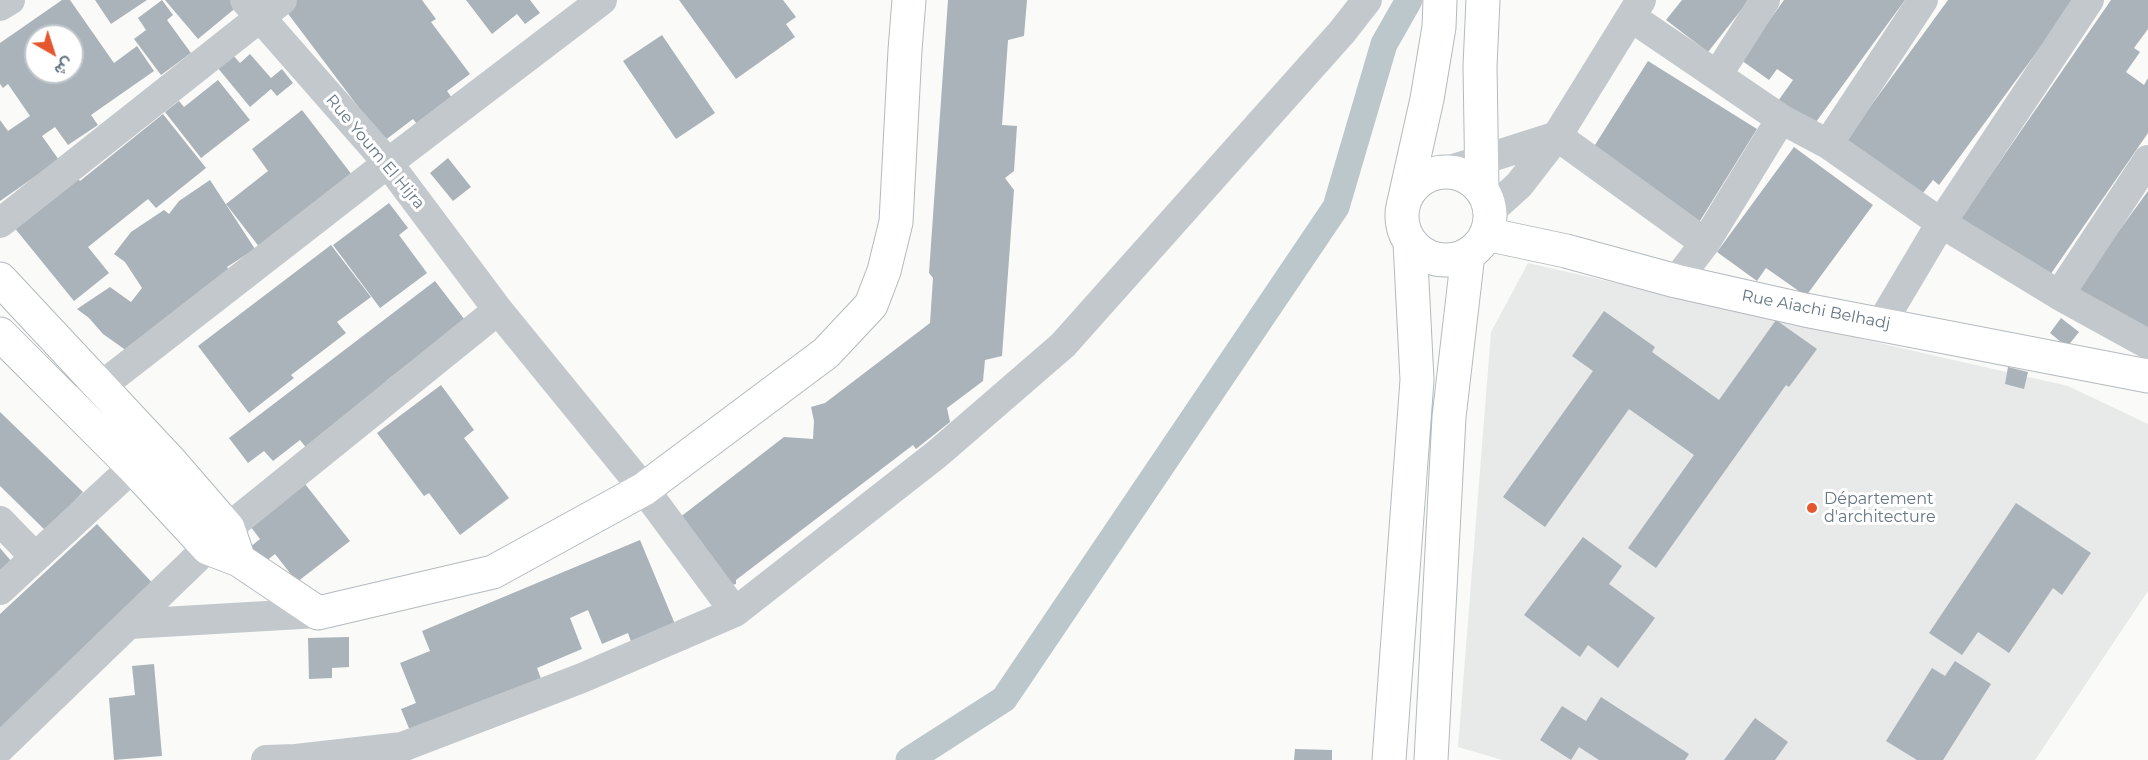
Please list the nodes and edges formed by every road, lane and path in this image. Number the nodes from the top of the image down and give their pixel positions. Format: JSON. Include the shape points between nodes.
{"nodes":[{"id":1,"x":10,"y":0,"type":"edge"},
{"id":2,"x":602,"y":0,"type":"edge"},
{"id":3,"x":909,"y":0,"type":"edge"},
{"id":4,"x":1367,"y":0,"type":"edge"},
{"id":5,"x":1440,"y":0,"type":"edge"},
{"id":6,"x":1483,"y":0,"type":"edge"},
{"id":7,"x":1765,"y":0,"type":"edge"},
{"id":8,"x":1923,"y":0,"type":"edge"},
{"id":9,"x":2089,"y":0,"type":"edge"},
{"id":10,"x":0,"y":6,"type":"edge"},
{"id":11,"x":262,"y":6,"type":"edge"},
{"id":12,"x":1636,"y":8,"type":"edge"},
{"id":13,"x":1718,"y":74,"type":"junction"},
{"id":14,"x":1781,"y":119,"type":"junction"},
{"id":15,"x":1557,"y":136,"type":"junction"},
{"id":16,"x":1828,"y":144,"type":"junction"},
{"id":17,"x":1481,"y":159,"type":"junction"},
{"id":18,"x":2148,"y":160,"type":"edge"},
{"id":19,"x":388,"y":163,"type":"junction"},
{"id":20,"x":1444,"y":172,"type":"junction"},
{"id":21,"x":1403,"y":204,"type":"junction"},
{"id":22,"x":1481,"y":223,"type":"junction"},
{"id":23,"x":1941,"y":223,"type":"junction"},
{"id":24,"x":0,"y":224,"type":"edge"},
{"id":25,"x":1410,"y":242,"type":"junction"},
{"id":26,"x":1705,"y":243,"type":"junction"},
{"id":27,"x":0,"y":279,"type":"edge"},
{"id":28,"x":1676,"y":280,"type":"junction"},
{"id":29,"x":2059,"y":295,"type":"junction"},
{"id":30,"x":498,"y":310,"type":"junction"},
{"id":31,"x":1881,"y":324,"type":"junction"},
{"id":32,"x":0,"y":334,"type":"edge"},
{"id":33,"x":2148,"y":344,"type":"edge"},
{"id":34,"x":2148,"y":376,"type":"edge"},
{"id":35,"x":100,"y":385,"type":"junction"},
{"id":36,"x":74,"y":408,"type":"junction"},
{"id":37,"x":133,"y":467,"type":"junction"},
{"id":38,"x":644,"y":489,"type":"junction"},
{"id":39,"x":0,"y":521,"type":"edge"},
{"id":40,"x":218,"y":538,"type":"junction"},
{"id":41,"x":35,"y":557,"type":"junction"},
{"id":42,"x":0,"y":590,"type":"edge"},
{"id":43,"x":735,"y":612,"type":"junction"},
{"id":44,"x":318,"y":613,"type":"junction"},
{"id":45,"x":129,"y":624,"type":"junction"},
{"id":46,"x":0,"y":748,"type":"edge"},
{"id":47,"x":266,"y":760,"type":"edge"},
{"id":48,"x":1389,"y":760,"type":"edge"},
{"id":49,"x":1431,"y":760,"type":"edge"}],
"edges":[{"from":1,"to":10,"type":"street"},
{"from":2,"to":19,"type":"street"},
{"from":3,"to":38,"type":"street","via":[[896,222],[871,305],[826,353]]},
{"from":4,"to":43,"type":"street","via":[[1063,345],[938,454]]},
{"from":5,"to":21,"type":"street","via":[[1426,99]]},
{"from":6,"to":17,"type":"street"},
{"from":7,"to":13,"type":"street"},
{"from":8,"to":16,"type":"street"},
{"from":9,"to":23,"type":"street"},
{"from":11,"to":19,"type":"street","name":"Rue Youm El Hijra"},
{"from":11,"to":24,"type":"street"},
{"from":12,"to":13,"type":"street"},
{"from":12,"to":15,"type":"street"},
{"from":13,"to":14,"type":"street"},
{"from":14,"to":16,"type":"street"},
{"from":14,"to":26,"type":"street"},
{"from":15,"to":17,"type":"street"},
{"from":15,"to":22,"type":"street","via":[[1519,185]]},
{"from":15,"to":26,"type":"street"},
{"from":16,"to":23,"type":"street"},
{"from":17,"to":20,"type":"street"},
{"from":17,"to":22,"type":"street"},
{"from":18,"to":29,"type":"street"},
{"from":19,"to":30,"type":"street","name":"Rue Youm El Hijra"},
{"from":19,"to":35,"type":"street"},
{"from":20,"to":21,"type":"street","via":[[1418,182]]},
{"from":20,"to":22,"type":"street","via":[[1472,180]]},
{"from":21,"to":25,"type":"street","via":[[1401,217]]},
{"from":22,"to":25,"type":"street","via":[[1456,259],[1443,260],[1425,254]]},
{"from":22,"to":28,"type":"street","name":"Rue Aiachi Belhadj","via":[[1566,251]]},
{"from":22,"to":49,"type":"street","via":[[1449,417]]},
{"from":23,"to":29,"type":"street"},
{"from":23,"to":31,"type":"street"},
{"from":25,"to":48,"type":"street","via":[[1417,380]]},
{"from":26,"to":28,"type":"street"},
{"from":27,"to":35,"type":"street"},
{"from":28,"to":31,"type":"street","name":"Rue Aiachi Belhadj"},
{"from":29,"to":33,"type":"street"},
{"from":30,"to":38,"type":"street","name":"Rue Youm El Hijra"},
{"from":30,"to":40,"type":"street"},
{"from":31,"to":34,"type":"street","name":"Rue Aiachi Belhadj"},
{"from":32,"to":36,"type":"street"},
{"from":35,"to":36,"type":"street"},
{"from":35,"to":40,"type":"street","via":[[170,461]]},
{"from":36,"to":37,"type":"street"},
{"from":37,"to":40,"type":"street"},
{"from":37,"to":41,"type":"street"},
{"from":38,"to":43,"type":"street","name":"Rue Youm El Hijra"},
{"from":38,"to":44,"type":"street","via":[[493,572]]},
{"from":39,"to":41,"type":"street"},
{"from":40,"to":44,"type":"street","via":[[239,560]]},
{"from":40,"to":45,"type":"street"},
{"from":41,"to":42,"type":"street"},
{"from":43,"to":47,"type":"street","via":[[582,678],[402,747]]},
{"from":44,"to":45,"type":"street"},
{"from":45,"to":46,"type":"street"}]}
